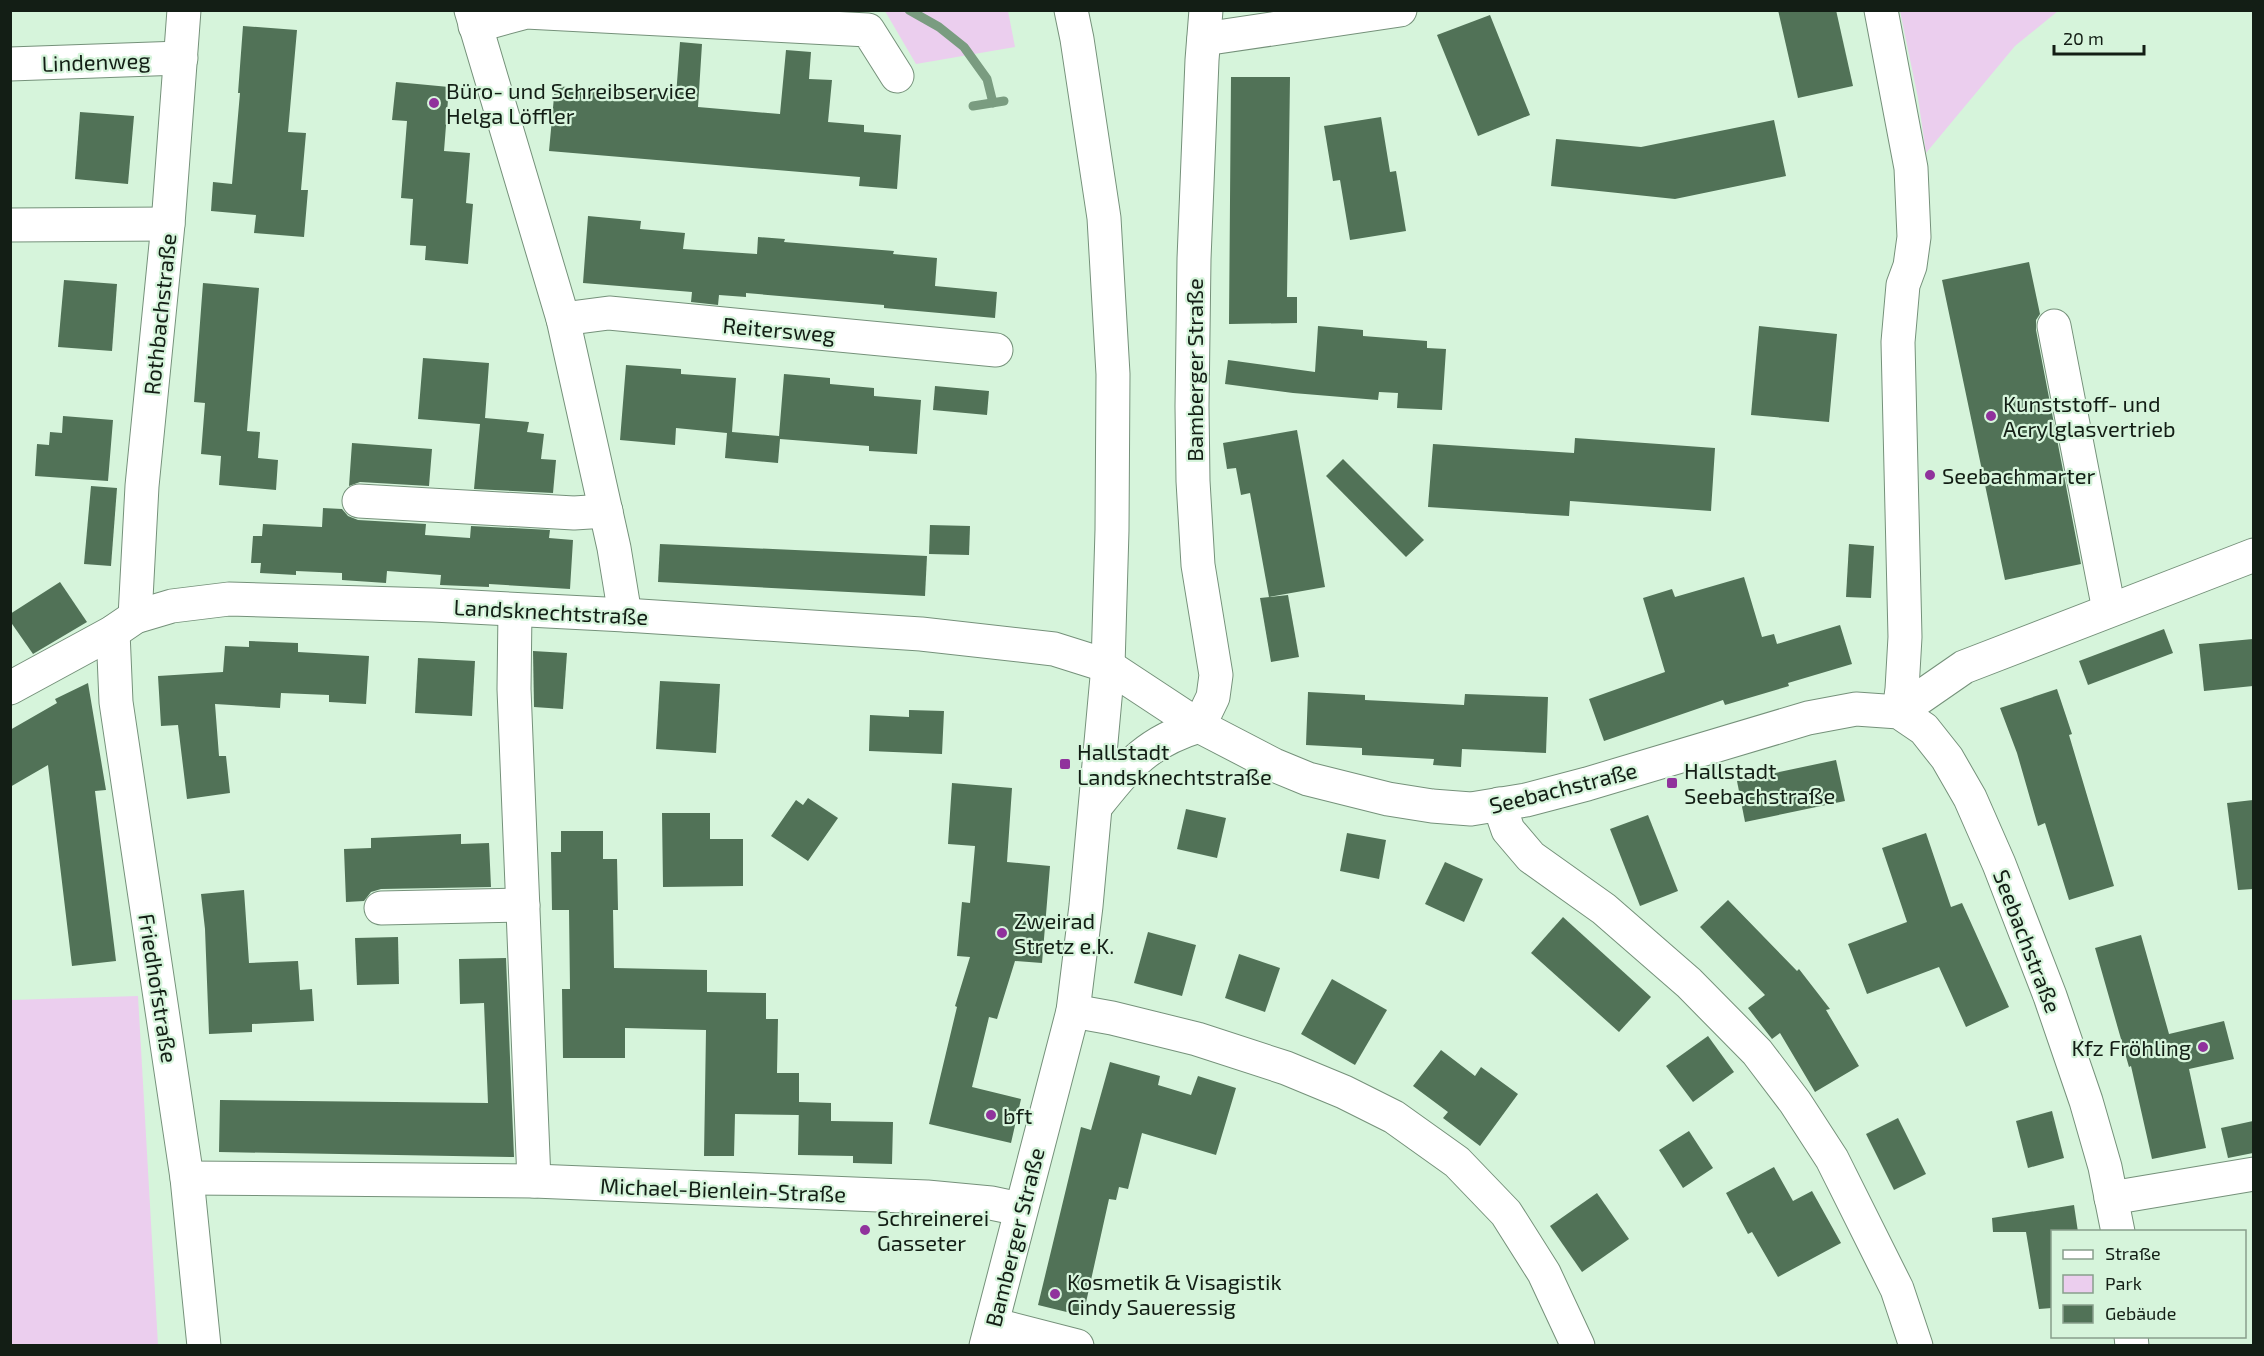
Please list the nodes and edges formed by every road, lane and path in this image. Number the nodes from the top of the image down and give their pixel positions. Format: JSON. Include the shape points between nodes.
{"nodes":[{"id":1,"x":184,"y":10,"type":"edge"},
{"id":2,"x":1400,"y":10,"type":"edge"},
{"id":3,"x":1881,"y":10,"type":"edge"},
{"id":4,"x":473,"y":19,"type":"edge"},
{"id":5,"x":1074,"y":25,"type":"edge"},
{"id":6,"x":1205,"y":25,"type":"edge"},
{"id":7,"x":181,"y":58,"type":"junction"},
{"id":8,"x":10,"y":64,"type":"edge"},
{"id":9,"x":897,"y":76,"type":"dead end"},
{"id":10,"x":168,"y":224,"type":"junction"},
{"id":11,"x":10,"y":225,"type":"edge"},
{"id":12,"x":563,"y":319,"type":"junction"},
{"id":13,"x":2054,"y":326,"type":"dead end"},
{"id":14,"x":996,"y":350,"type":"dead end"},
{"id":15,"x":359,"y":501,"type":"dead end"},
{"id":16,"x":606,"y":511,"type":"junction"},
{"id":17,"x":2253,"y":555,"type":"edge"},
{"id":18,"x":515,"y":610,"type":"junction"},
{"id":19,"x":2109,"y":610,"type":"junction"},
{"id":20,"x":625,"y":615,"type":"junction"},
{"id":21,"x":124,"y":624,"type":"junction"},
{"id":22,"x":1108,"y":666,"type":"junction"},
{"id":23,"x":10,"y":688,"type":"edge"},
{"id":24,"x":1899,"y":712,"type":"junction"},
{"id":25,"x":1200,"y":726,"type":"junction"},
{"id":26,"x":1499,"y":804,"type":"junction"},
{"id":27,"x":1096,"y":806,"type":"junction"},
{"id":28,"x":523,"y":905,"type":"junction"},
{"id":29,"x":381,"y":908,"type":"dead end"},
{"id":30,"x":1072,"y":1011,"type":"junction"},
{"id":31,"x":2253,"y":1174,"type":"edge"},
{"id":32,"x":187,"y":1178,"type":"junction"},
{"id":33,"x":534,"y":1181,"type":"junction"},
{"id":34,"x":2112,"y":1198,"type":"junction"},
{"id":35,"x":1020,"y":1209,"type":"junction"},
{"id":36,"x":2118,"y":1230,"type":"edge"},
{"id":37,"x":989,"y":1335,"type":"edge"},
{"id":38,"x":204,"y":1346,"type":"edge"},
{"id":39,"x":1077,"y":1346,"type":"edge"},
{"id":40,"x":1578,"y":1346,"type":"edge"},
{"id":41,"x":1916,"y":1346,"type":"edge"}],
"edges":[{"from":1,"to":7,"type":"street","name":"Rothbachstraße"},
{"from":2,"to":6,"type":"street"},
{"from":3,"to":24,"type":"street","via":[[1913,195],[1914,237],[1903,285],[1898,342],[1905,637]]},
{"from":4,"to":9,"type":"street","via":[[526,12],[868,30]]},
{"from":4,"to":12,"type":"street"},
{"from":5,"to":22,"type":"street","name":"Bamberger Straße","via":[[1104,218],[1113,374]]},
{"from":6,"to":25,"type":"street","name":"Bamberger Straße","via":[[1194,259],[1192,417],[1198,565],[1216,675],[1213,697]]},
{"from":7,"to":8,"type":"street","name":"Lindenweg"},
{"from":7,"to":10,"type":"street","name":"Rothbachstraße"},
{"from":10,"to":11,"type":"street"},
{"from":10,"to":21,"type":"street","name":"Rothbachstraße"},
{"from":12,"to":14,"type":"street","name":"Reitersweg","via":[[609,313]]},
{"from":12,"to":16,"type":"street"},
{"from":13,"to":19,"type":"street"},
{"from":15,"to":16,"type":"street","via":[[563,513]]},
{"from":16,"to":20,"type":"street"},
{"from":17,"to":19,"type":"street"},
{"from":18,"to":20,"type":"street","name":"Landsknechtstraße"},
{"from":18,"to":21,"type":"street","name":"Landsknechtstraße","via":[[229,600],[172,606]]},
{"from":18,"to":28,"type":"street","via":[[514,689]]},
{"from":19,"to":24,"type":"street","via":[[1964,667]]},
{"from":20,"to":22,"type":"street","name":"Landsknechtstraße","via":[[921,634],[1035,646]]},
{"from":21,"to":23,"type":"street","name":"Landsknechtstraße"},
{"from":21,"to":32,"type":"street","name":"Friedhofstraße","via":[[118,713]]},
{"from":22,"to":25,"type":"street","name":"Seebachstraße"},
{"from":22,"to":27,"type":"street","name":"Bamberger Straße"},
{"from":24,"to":26,"type":"street","name":"Seebachstraße","via":[[1856,709],[1808,718],[1598,781]]},
{"from":24,"to":34,"type":"street","name":"Seebachstraße","via":[[1924,729],[1947,758],[1970,798],[2054,1006],[2086,1101]]},
{"from":25,"to":26,"type":"street","name":"Seebachstraße","via":[[1308,779],[1432,806],[1471,809]]},
{"from":25,"to":27,"type":"street","via":[[1174,734],[1148,749]]},
{"from":26,"to":41,"type":"street","via":[[1508,830],[1531,857],[1604,909],[1689,983],[1757,1052],[1832,1159],[1897,1288]]},
{"from":27,"to":30,"type":"street","name":"Bamberger Straße"},
{"from":28,"to":29,"type":"street"},
{"from":28,"to":33,"type":"street"},
{"from":30,"to":35,"type":"street","name":"Bamberger Straße"},
{"from":30,"to":40,"type":"street","via":[[1197,1040],[1286,1068],[1394,1118],[1457,1162],[1506,1213],[1544,1273]]},
{"from":31,"to":34,"type":"street"},
{"from":32,"to":33,"type":"street","name":"Michael-Bienlein-Straße"},
{"from":32,"to":38,"type":"street","name":"Friedhofstraße"},
{"from":33,"to":35,"type":"street","name":"Michael-Bienlein-Straße","via":[[927,1197]]},
{"from":34,"to":36,"type":"street","name":"Seebachstraße"},
{"from":35,"to":37,"type":"street","name":"Bamberger Straße"},
{"from":37,"to":39,"type":"street"}]}
